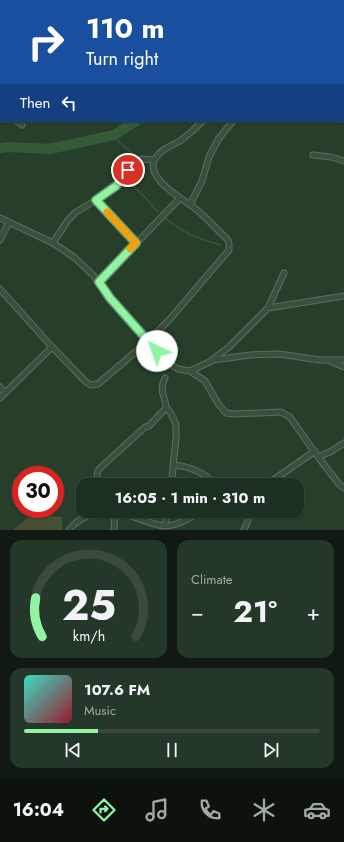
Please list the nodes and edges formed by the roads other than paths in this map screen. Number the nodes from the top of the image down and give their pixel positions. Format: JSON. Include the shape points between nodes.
{"nodes":[{"id":1,"x":18,"y":122,"type":"edge"},
{"id":2,"x":203,"y":122,"type":"edge"},
{"id":3,"x":232,"y":122,"type":"edge"},
{"id":4,"x":22,"y":125,"type":"dead end"},
{"id":5,"x":313,"y":155,"type":"dead end"},
{"id":6,"x":154,"y":160,"type":"junction"},
{"id":7,"x":344,"y":161,"type":"edge"},
{"id":8,"x":180,"y":198,"type":"junction"},
{"id":9,"x":96,"y":200,"type":"junction"},
{"id":10,"x":190,"y":205,"type":"junction"},
{"id":11,"x":0,"y":218,"type":"edge"},
{"id":12,"x":9,"y":222,"type":"junction"},
{"id":13,"x":0,"y":240,"type":"edge"},
{"id":14,"x":53,"y":243,"type":"junction"},
{"id":15,"x":136,"y":243,"type":"junction"},
{"id":16,"x":284,"y":273,"type":"dead end"},
{"id":17,"x":99,"y":282,"type":"junction"},
{"id":18,"x":0,"y":289,"type":"edge"},
{"id":19,"x":344,"y":296,"type":"edge"},
{"id":20,"x":268,"y":308,"type":"junction"},
{"id":21,"x":148,"y":341,"type":"junction"},
{"id":22,"x":52,"y":347,"type":"junction"},
{"id":23,"x":344,"y":360,"type":"edge"},
{"id":24,"x":328,"y":361,"type":"junction"},
{"id":25,"x":207,"y":362,"type":"junction"},
{"id":26,"x":344,"y":368,"type":"edge"},
{"id":27,"x":190,"y":371,"type":"junction"},
{"id":28,"x":165,"y":378,"type":"dead end"},
{"id":29,"x":0,"y":387,"type":"edge"},
{"id":30,"x":5,"y":393,"type":"junction"},
{"id":31,"x":0,"y":398,"type":"edge"},
{"id":32,"x":166,"y":407,"type":"junction"},
{"id":33,"x":344,"y":443,"type":"edge"},
{"id":34,"x":315,"y":451,"type":"junction"},
{"id":35,"x":318,"y":457,"type":"junction"},
{"id":36,"x":173,"y":465,"type":"junction"},
{"id":37,"x":98,"y":478,"type":"edge"},
{"id":38,"x":172,"y":478,"type":"edge"},
{"id":39,"x":209,"y":478,"type":"edge"},
{"id":40,"x":276,"y":478,"type":"edge"},
{"id":41,"x":344,"y":488,"type":"edge"},
{"id":42,"x":83,"y":518,"type":"edge"},
{"id":43,"x":115,"y":518,"type":"edge"},
{"id":44,"x":136,"y":518,"type":"edge"},
{"id":45,"x":167,"y":518,"type":"edge"},
{"id":46,"x":189,"y":518,"type":"edge"},
{"id":47,"x":249,"y":518,"type":"edge"},
{"id":48,"x":164,"y":526,"type":"junction"},
{"id":49,"x":69,"y":530,"type":"edge"},
{"id":50,"x":114,"y":530,"type":"edge"},
{"id":51,"x":244,"y":530,"type":"edge"}],
"edges":[{"from":1,"to":4,"type":"street"},
{"from":2,"to":6,"type":"street","via":[[162,151]]},
{"from":3,"to":10,"type":"street","via":[[219,138],[209,157],[202,181]]},
{"from":5,"to":7,"type":"street"},
{"from":6,"to":8,"type":"street","via":[[155,173],[168,190]]},
{"from":6,"to":9,"type":"street","via":[[142,159],[116,186]]},
{"from":8,"to":10,"type":"street"},
{"from":8,"to":15,"type":"street"},
{"from":9,"to":14,"type":"street","via":[[68,220]]},
{"from":9,"to":15,"type":"street"},
{"from":10,"to":21,"type":"street","via":[[228,240],[230,246],[227,253]]},
{"from":11,"to":12,"type":"street"},
{"from":12,"to":13,"type":"street"},
{"from":12,"to":14,"type":"street"},
{"from":14,"to":17,"type":"street","via":[[75,258]]},
{"from":15,"to":17,"type":"street"},
{"from":16,"to":20,"type":"street"},
{"from":17,"to":21,"type":"street"},
{"from":18,"to":22,"type":"street"},
{"from":19,"to":20,"type":"street"},
{"from":20,"to":25,"type":"street","via":[[229,347]]},
{"from":21,"to":22,"type":"street","via":[[98,384],[91,385]]},
{"from":21,"to":27,"type":"street","via":[[170,364],[178,369]]},
{"from":22,"to":30,"type":"street"},
{"from":23,"to":24,"type":"street"},
{"from":24,"to":25,"type":"street","via":[[279,354],[250,355]]},
{"from":24,"to":26,"type":"street"},
{"from":25,"to":27,"type":"street"},
{"from":27,"to":34,"type":"street","via":[[205,381],[226,413],[286,414]]},
{"from":28,"to":32,"type":"street","via":[[161,391]]},
{"from":29,"to":30,"type":"street"},
{"from":30,"to":31,"type":"street"},
{"from":32,"to":36,"type":"street","via":[[176,424]]},
{"from":32,"to":37,"type":"street","via":[[150,425],[99,469]]},
{"from":33,"to":35,"type":"street"},
{"from":34,"to":35,"type":"street"},
{"from":34,"to":40,"type":"street"},
{"from":35,"to":41,"type":"street"},
{"from":36,"to":38,"type":"street"},
{"from":36,"to":39,"type":"street","via":[[193,469]]},
{"from":42,"to":49,"type":"street"},
{"from":43,"to":50,"type":"street"},
{"from":44,"to":48,"type":"street"},
{"from":45,"to":48,"type":"street"},
{"from":46,"to":48,"type":"street"},
{"from":47,"to":51,"type":"street"}]}
